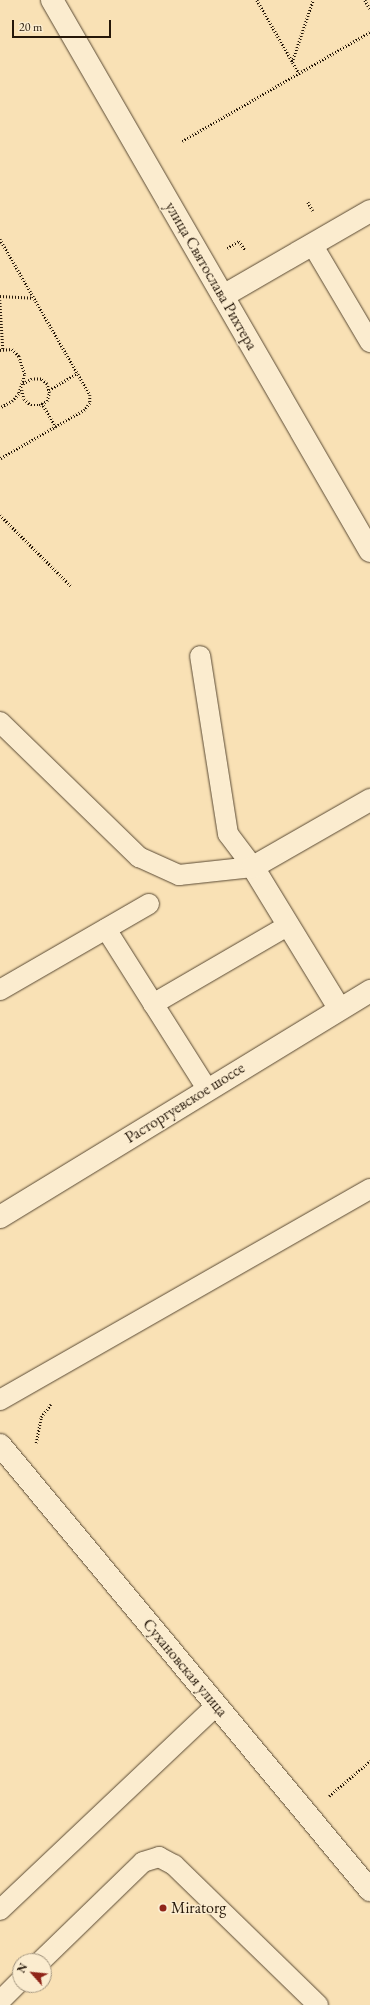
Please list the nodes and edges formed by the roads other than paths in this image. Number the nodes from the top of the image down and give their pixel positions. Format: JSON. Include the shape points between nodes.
{"nodes":[{"id":1,"x":52,"y":0,"type":"edge"},
{"id":2,"x":370,"y":211,"type":"edge"},
{"id":3,"x":312,"y":244,"type":"junction"},
{"id":4,"x":223,"y":296,"type":"junction"},
{"id":5,"x":370,"y":342,"type":"edge"},
{"id":6,"x":370,"y":551,"type":"edge"},
{"id":7,"x":200,"y":656,"type":"dead end"},
{"id":8,"x":0,"y":722,"type":"edge"},
{"id":9,"x":370,"y":800,"type":"edge"},
{"id":10,"x":253,"y":867,"type":"junction"},
{"id":11,"x":149,"y":904,"type":"dead end"},
{"id":12,"x":288,"y":925,"type":"junction"},
{"id":13,"x":106,"y":929,"type":"junction"},
{"id":14,"x":0,"y":990,"type":"edge"},
{"id":15,"x":370,"y":991,"type":"edge"},
{"id":16,"x":153,"y":1004,"type":"junction"},
{"id":17,"x":339,"y":1008,"type":"junction"},
{"id":18,"x":207,"y":1090,"type":"junction"},
{"id":19,"x":370,"y":1189,"type":"edge"},
{"id":20,"x":0,"y":1217,"type":"edge"},
{"id":21,"x":0,"y":1400,"type":"edge"},
{"id":22,"x":0,"y":1445,"type":"edge"},
{"id":23,"x":216,"y":1706,"type":"junction"},
{"id":24,"x":370,"y":1890,"type":"edge"},
{"id":25,"x":0,"y":1910,"type":"edge"},
{"id":26,"x":49,"y":1953,"type":"edge"},
{"id":27,"x":12,"y":1989,"type":"edge"},
{"id":28,"x":0,"y":2001,"type":"edge"},
{"id":29,"x":318,"y":2005,"type":"edge"}],
"edges":[{"from":1,"to":4,"type":"street","name":"улица Святослава Рихтера"},
{"from":2,"to":3,"type":"street"},
{"from":3,"to":4,"type":"street"},
{"from":3,"to":5,"type":"lane"},
{"from":4,"to":6,"type":"street","name":"улица Святослава Рихтера"},
{"from":7,"to":10,"type":"lane","via":[[228,834]]},
{"from":8,"to":10,"type":"lane","via":[[139,857],[179,876]]},
{"from":9,"to":10,"type":"street"},
{"from":10,"to":12,"type":"street"},
{"from":11,"to":13,"type":"lane"},
{"from":12,"to":16,"type":"lane"},
{"from":12,"to":17,"type":"street"},
{"from":13,"to":14,"type":"lane"},
{"from":13,"to":16,"type":"lane"},
{"from":15,"to":17,"type":"street","name":"Расторгуевское шоссе"},
{"from":16,"to":18,"type":"lane"},
{"from":17,"to":18,"type":"street","name":"Расторгуевское шоссе"},
{"from":18,"to":20,"type":"street","name":"Расторгуевское шоссе"},
{"from":19,"to":21,"type":"lane"},
{"from":22,"to":23,"type":"street","name":"Сухановская улица"},
{"from":23,"to":24,"type":"street","name":"Сухановская улица"},
{"from":23,"to":25,"type":"lane"},
{"from":26,"to":29,"type":"lane","via":[[142,1862],[159,1857],[174,1865]]},
{"from":27,"to":28,"type":"lane"}]}
